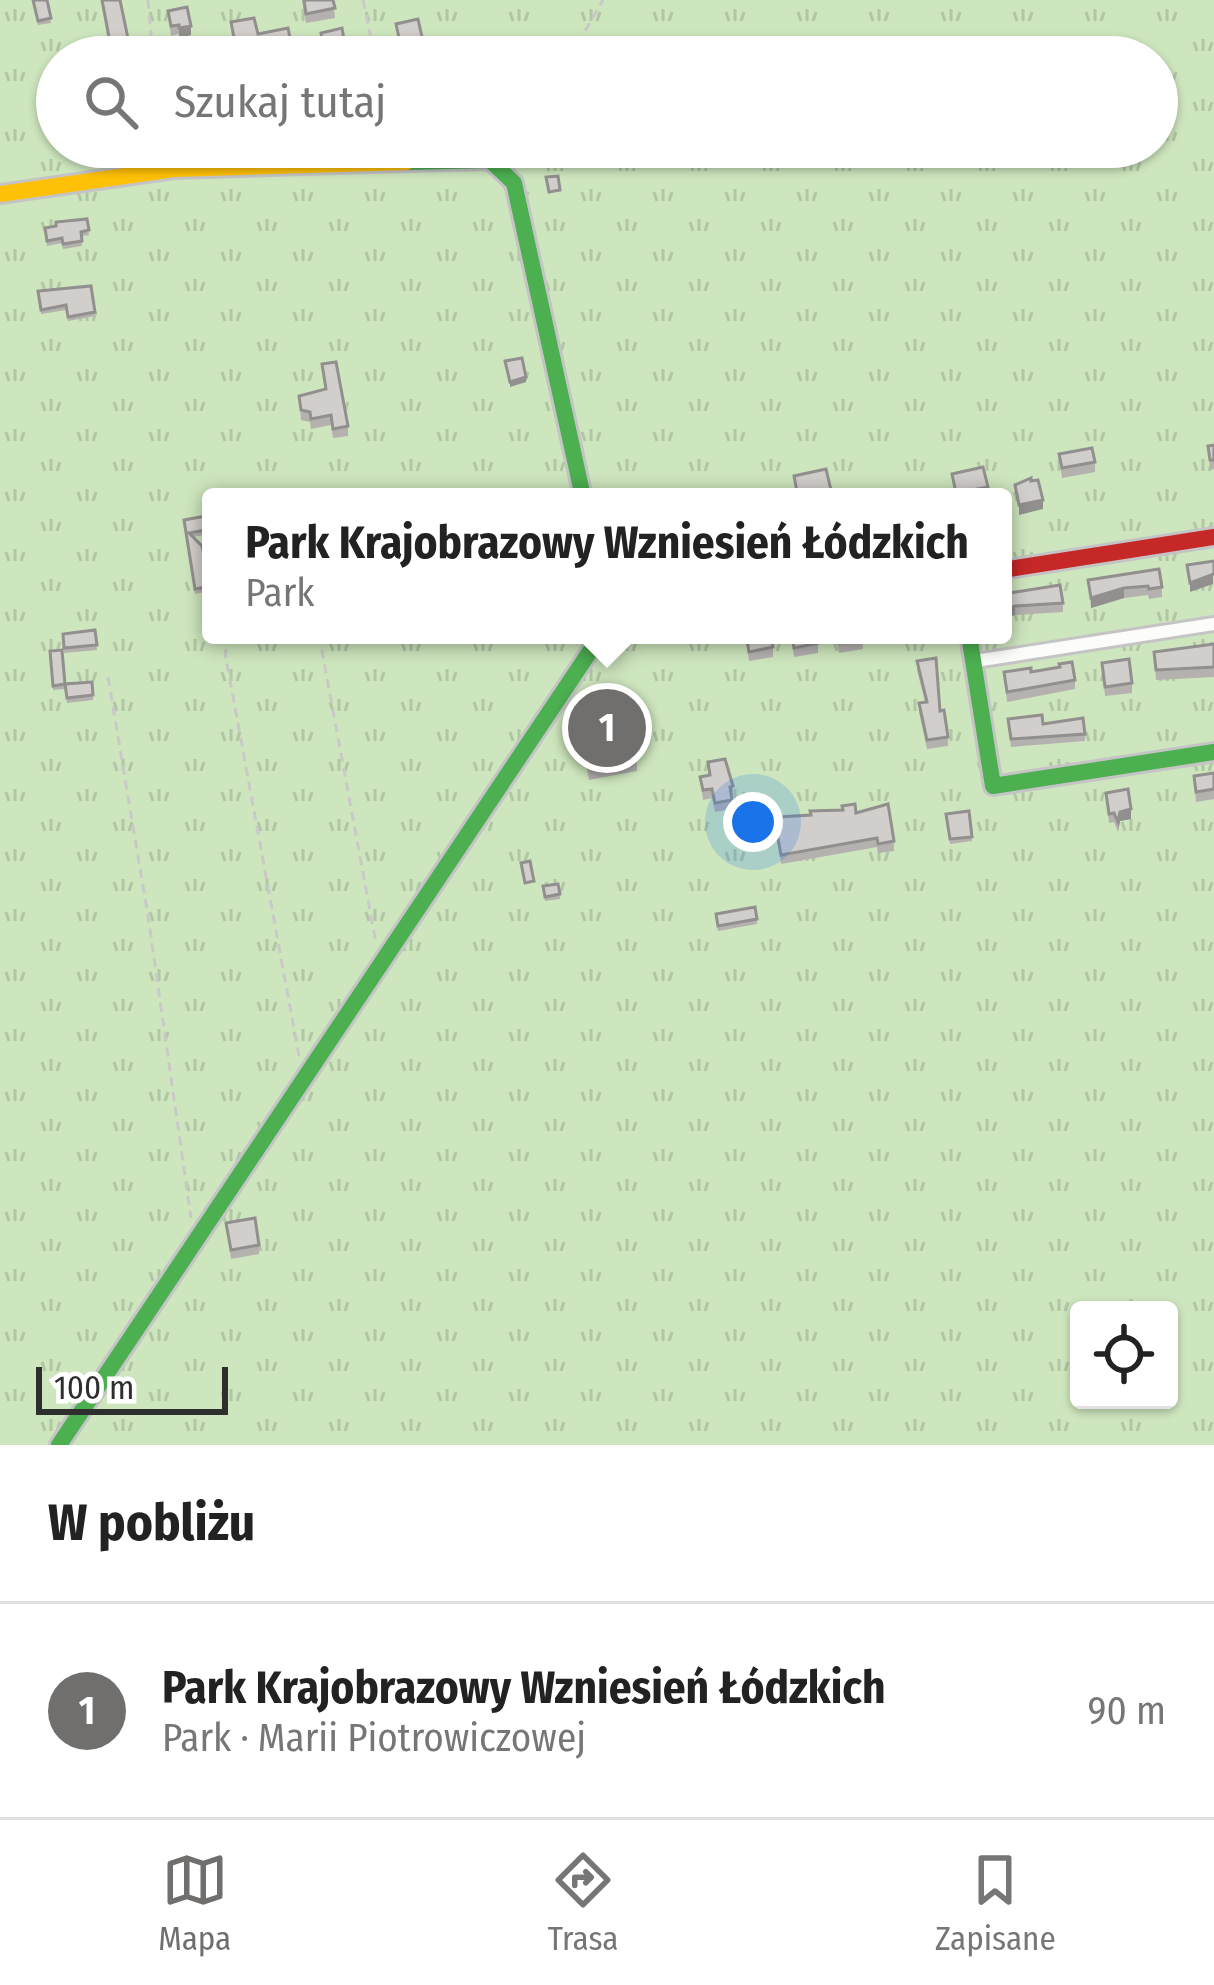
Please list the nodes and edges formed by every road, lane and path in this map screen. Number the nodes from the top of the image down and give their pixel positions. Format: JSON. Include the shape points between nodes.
{"nodes":[{"id":1,"x":148,"y":0,"type":"edge"},
{"id":2,"x":363,"y":0,"type":"edge"},
{"id":3,"x":603,"y":0,"type":"edge"},
{"id":4,"x":151,"y":36,"type":"edge"},
{"id":5,"x":371,"y":36,"type":"edge"},
{"id":6,"x":582,"y":36,"type":"edge"},
{"id":7,"x":209,"y":168,"type":"edge"},
{"id":8,"x":498,"y":168,"type":"edge"},
{"id":9,"x":0,"y":194,"type":"edge"},
{"id":10,"x":581,"y":488,"type":"edge"},
{"id":11,"x":1214,"y":537,"type":"edge"},
{"id":12,"x":1012,"y":569,"type":"edge"},
{"id":13,"x":1214,"y":623,"type":"edge"},
{"id":14,"x":228,"y":644,"type":"edge"},
{"id":15,"x":321,"y":644,"type":"edge"},
{"id":16,"x":595,"y":644,"type":"edge"},
{"id":17,"x":971,"y":644,"type":"edge"},
{"id":18,"x":975,"y":661,"type":"junction"},
{"id":19,"x":107,"y":677,"type":"dead end"},
{"id":20,"x":1214,"y":752,"type":"edge"},
{"id":21,"x":381,"y":968,"type":"junction"},
{"id":22,"x":304,"y":1081,"type":"junction"},
{"id":23,"x":194,"y":1238,"type":"junction"},
{"id":24,"x":59,"y":1445,"type":"edge"}],
"edges":[{"from":1,"to":4,"type":"path"},
{"from":2,"to":5,"type":"path"},
{"from":3,"to":6,"type":"path"},
{"from":7,"to":9,"type":"street"},
{"from":8,"to":10,"type":"street","via":[[514,183]]},
{"from":11,"to":12,"type":"street"},
{"from":13,"to":18,"type":"street"},
{"from":14,"to":22,"type":"path"},
{"from":15,"to":21,"type":"path"},
{"from":16,"to":21,"type":"street"},
{"from":17,"to":18,"type":"street"},
{"from":18,"to":20,"type":"street","via":[[993,786]]},
{"from":19,"to":23,"type":"path"},
{"from":21,"to":22,"type":"street"},
{"from":22,"to":23,"type":"street"},
{"from":23,"to":24,"type":"street"}]}
